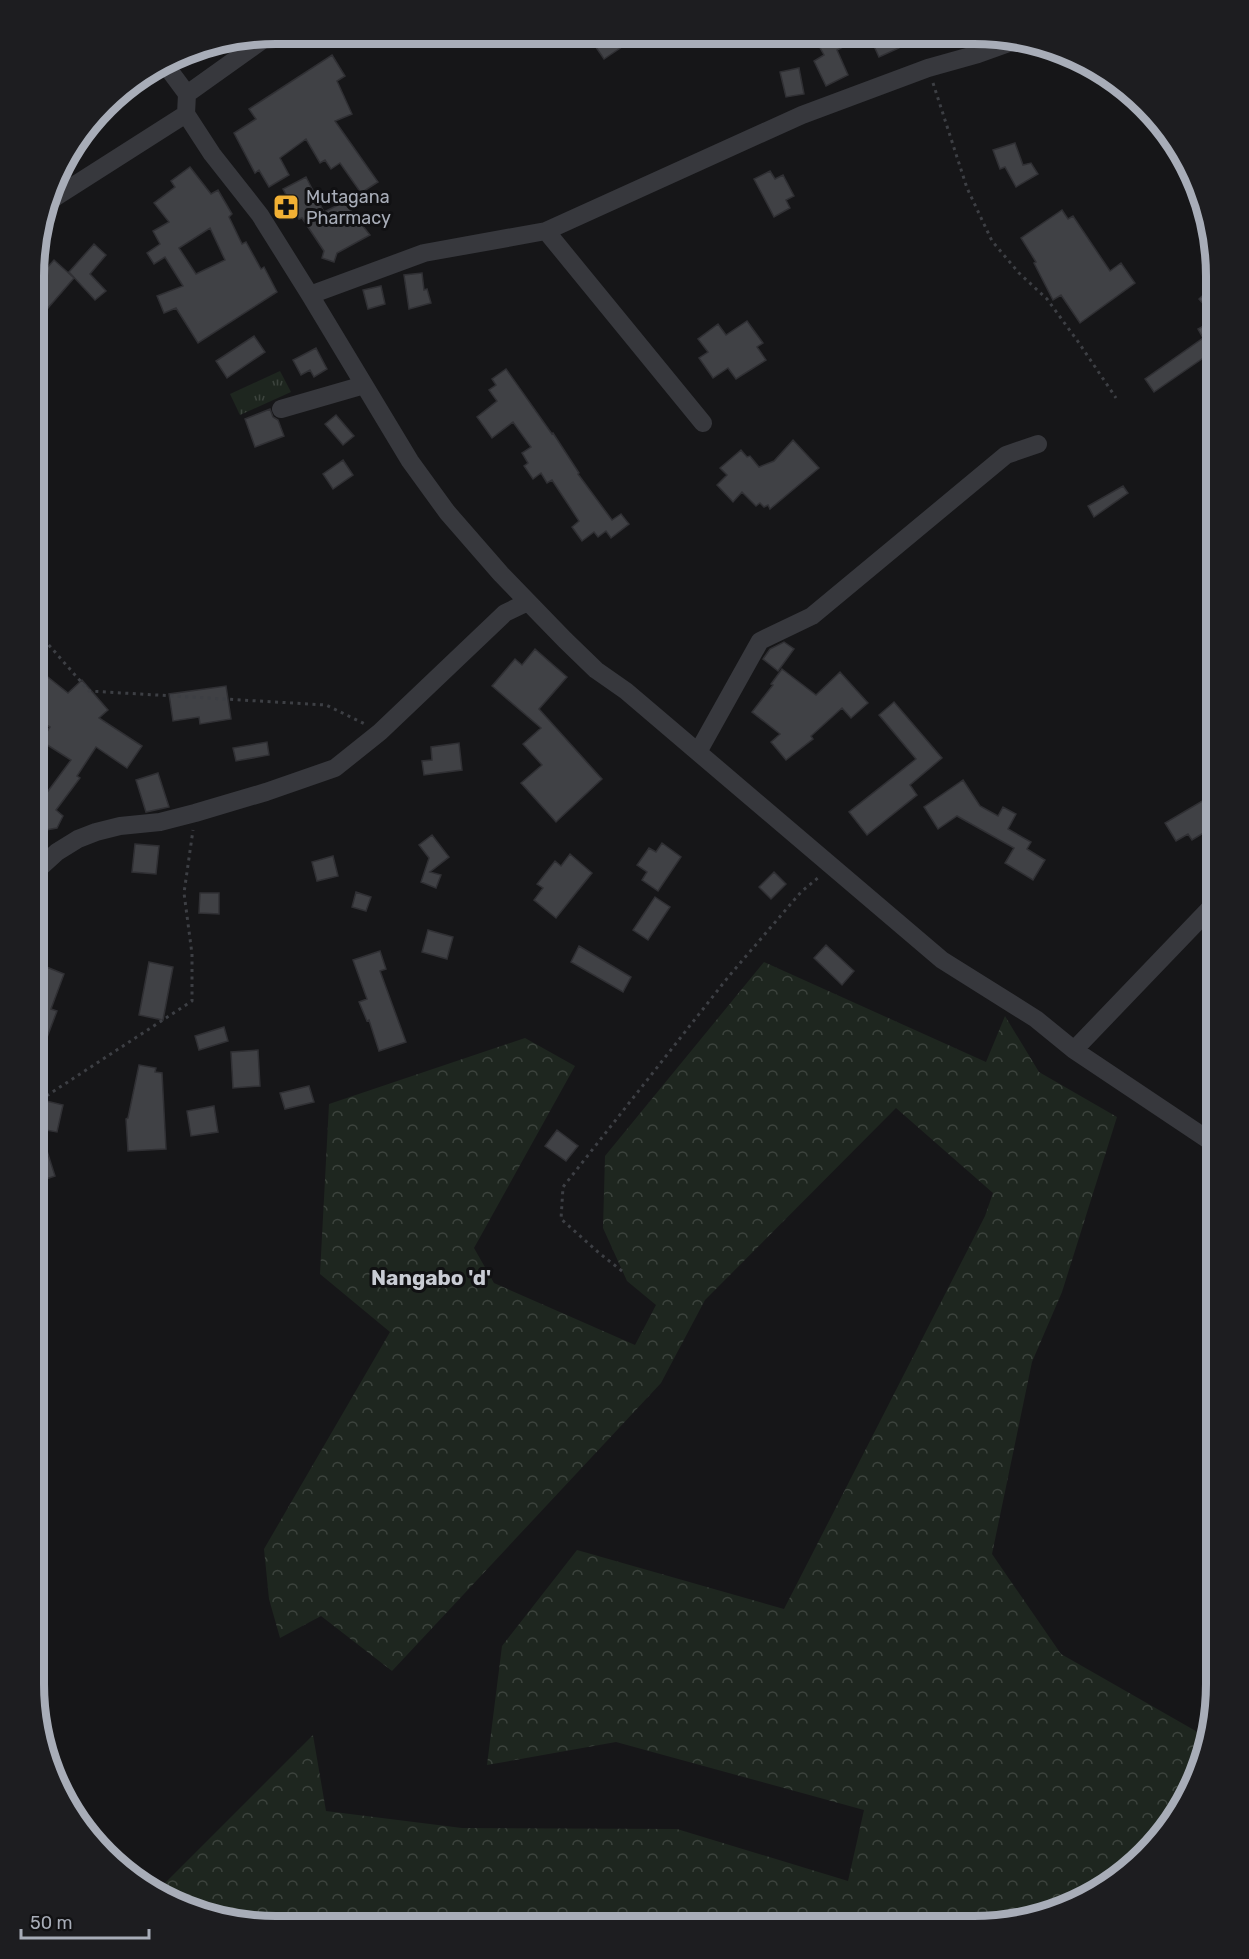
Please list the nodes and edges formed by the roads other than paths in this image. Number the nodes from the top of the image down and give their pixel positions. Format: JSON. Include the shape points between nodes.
{"nodes":[{"id":1,"x":257,"y":44,"type":"edge"},
{"id":2,"x":975,"y":44,"type":"edge"},
{"id":3,"x":1003,"y":45,"type":"edge"},
{"id":4,"x":978,"y":54,"type":"junction"},
{"id":5,"x":169,"y":70,"type":"edge"},
{"id":6,"x":187,"y":94,"type":"junction"},
{"id":7,"x":186,"y":114,"type":"junction"},
{"id":8,"x":58,"y":196,"type":"edge"},
{"id":9,"x":546,"y":231,"type":"junction"},
{"id":10,"x":310,"y":295,"type":"junction"},
{"id":11,"x":364,"y":385,"type":"junction"},
{"id":12,"x":281,"y":410,"type":"dead end"},
{"id":13,"x":703,"y":423,"type":"dead end"},
{"id":14,"x":1038,"y":444,"type":"dead end"},
{"id":15,"x":528,"y":602,"type":"junction"},
{"id":16,"x":698,"y":752,"type":"junction"},
{"id":17,"x":44,"y":864,"type":"edge"},
{"id":18,"x":1206,"y":918,"type":"edge"},
{"id":19,"x":1074,"y":1050,"type":"junction"},
{"id":20,"x":1206,"y":1138,"type":"edge"}],
"edges":[{"from":1,"to":6,"type":"street"},
{"from":2,"to":4,"type":"street"},
{"from":3,"to":4,"type":"street"},
{"from":4,"to":9,"type":"street","via":[[928,68],[802,115]]},
{"from":5,"to":6,"type":"street"},
{"from":6,"to":7,"type":"street"},
{"from":7,"to":8,"type":"street"},
{"from":7,"to":10,"type":"street","via":[[260,215]]},
{"from":9,"to":10,"type":"street","via":[[424,253]]},
{"from":9,"to":13,"type":"street"},
{"from":10,"to":11,"type":"street"},
{"from":11,"to":12,"type":"street"},
{"from":11,"to":15,"type":"street","via":[[410,461],[447,512]]},
{"from":14,"to":16,"type":"street","via":[[1006,455],[812,616],[760,640]]},
{"from":15,"to":16,"type":"street","via":[[596,670]]},
{"from":15,"to":17,"type":"street","via":[[505,613],[380,732],[335,768],[195,813],[96,832],[57,852]]},
{"from":16,"to":19,"type":"street","via":[[942,960],[1035,1019]]},
{"from":18,"to":19,"type":"street"},
{"from":19,"to":20,"type":"street"}]}
